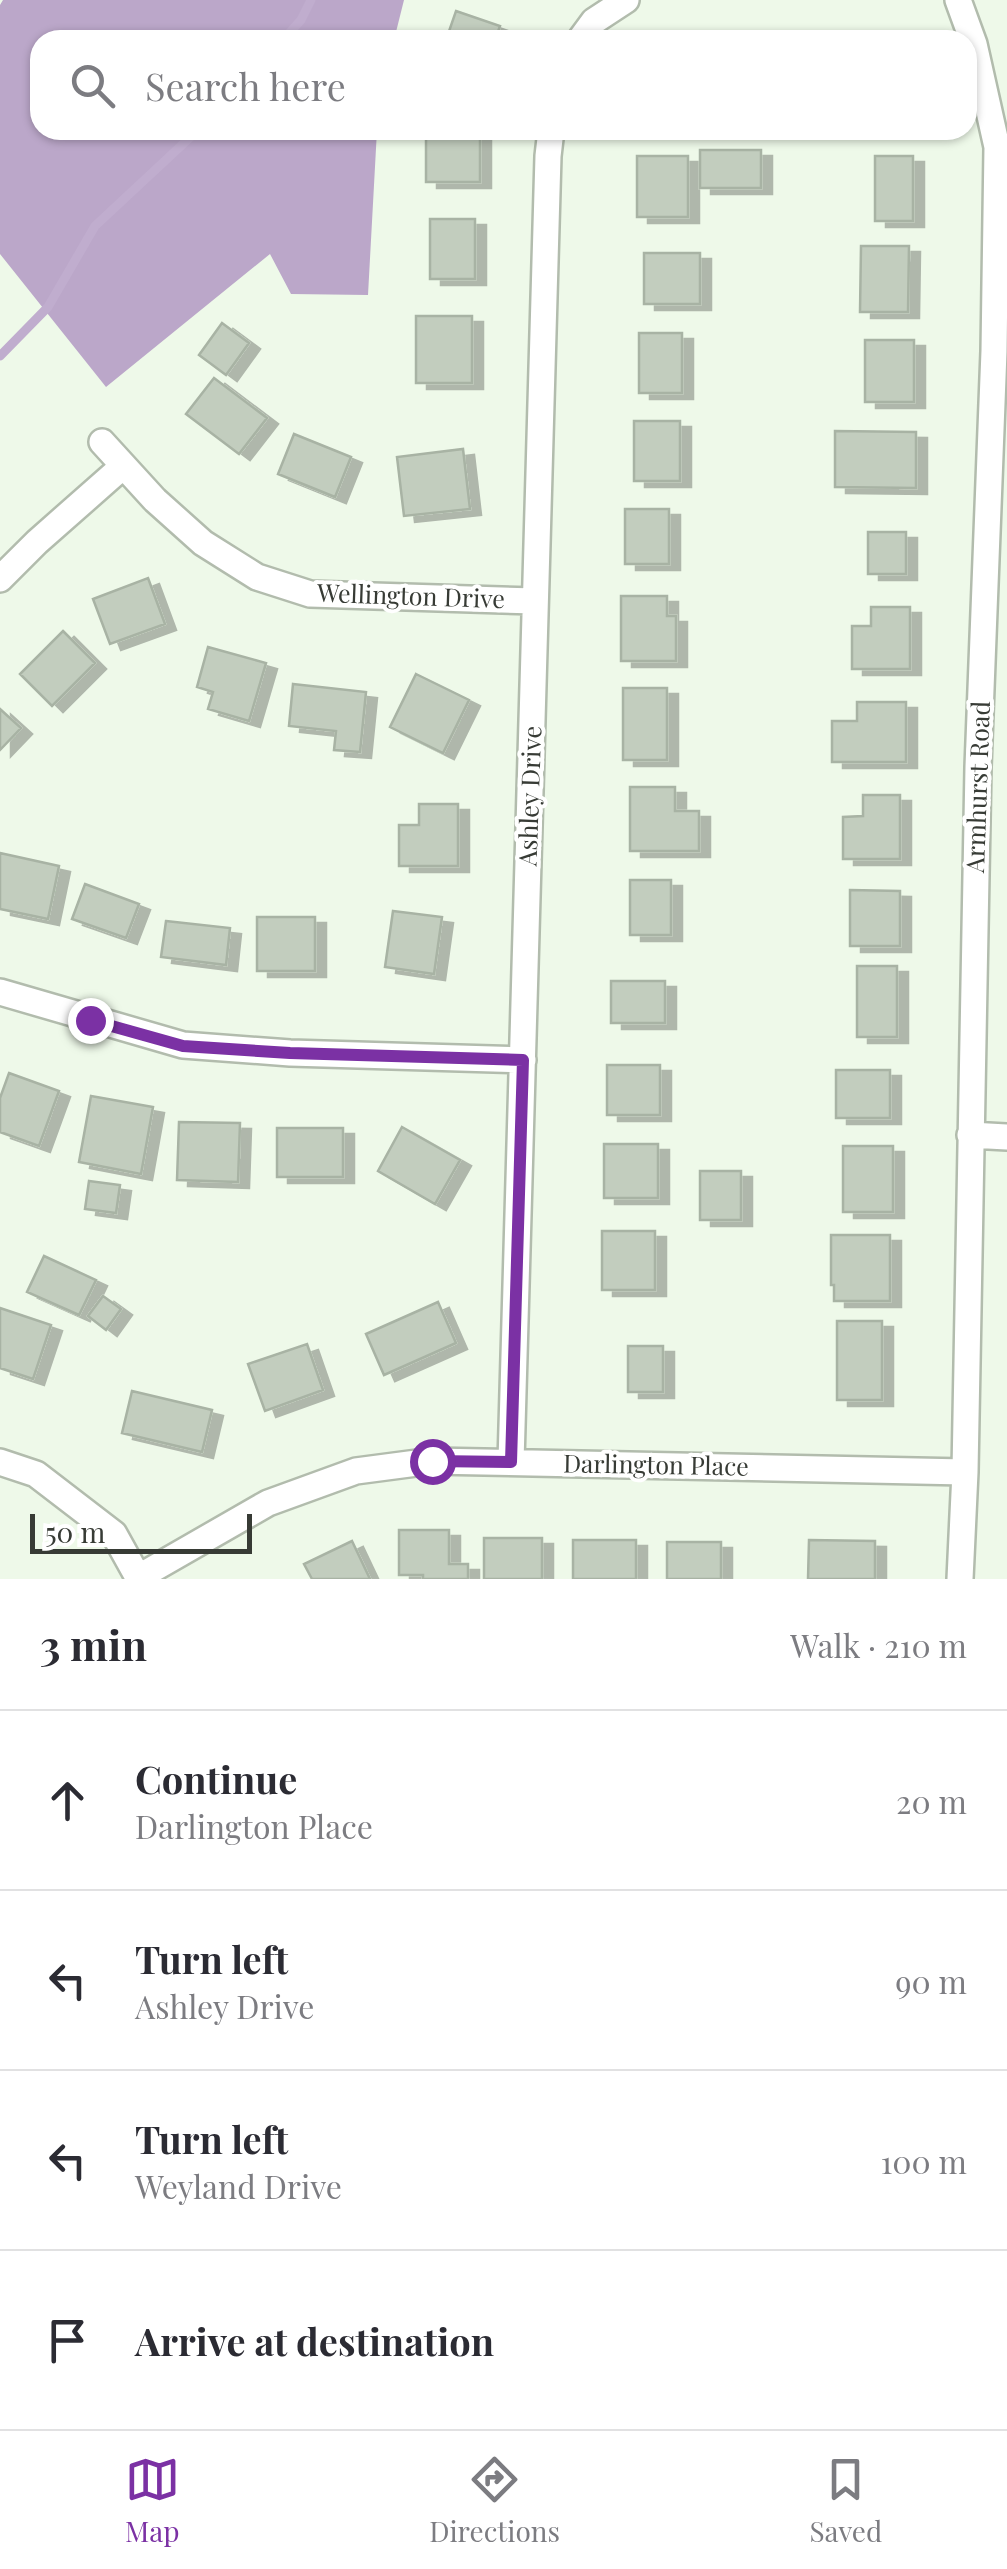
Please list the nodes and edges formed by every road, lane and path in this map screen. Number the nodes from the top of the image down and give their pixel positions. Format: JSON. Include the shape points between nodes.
{"nodes":[{"id":1,"x":626,"y":0,"type":"edge"},
{"id":2,"x":958,"y":0,"type":"edge"},
{"id":3,"x":588,"y":30,"type":"edge"},
{"id":4,"x":969,"y":30,"type":"edge"},
{"id":5,"x":977,"y":57,"type":"edge"},
{"id":6,"x":550,"y":140,"type":"edge"},
{"id":7,"x":102,"y":442,"type":"dead end"},
{"id":8,"x":122,"y":467,"type":"junction"},
{"id":9,"x":0,"y":579,"type":"edge"},
{"id":10,"x":535,"y":602,"type":"junction"},
{"id":11,"x":0,"y":992,"type":"edge"},
{"id":12,"x":523,"y":1060,"type":"junction"},
{"id":13,"x":970,"y":1135,"type":"junction"},
{"id":14,"x":1007,"y":1137,"type":"edge"},
{"id":15,"x":0,"y":1462,"type":"edge"},
{"id":16,"x":511,"y":1462,"type":"junction"},
{"id":17,"x":964,"y":1472,"type":"junction"},
{"id":18,"x":139,"y":1578,"type":"edge"},
{"id":19,"x":960,"y":1579,"type":"edge"}],
"edges":[{"from":1,"to":3,"type":"street"},
{"from":2,"to":4,"type":"street","name":"Armhurst Road"},
{"from":5,"to":13,"type":"street","name":"Armhurst Road","via":[[997,147]]},
{"from":6,"to":10,"type":"street","name":"Ashley Drive"},
{"from":7,"to":8,"type":"street","name":"Wellington Drive"},
{"from":8,"to":9,"type":"street"},
{"from":8,"to":10,"type":"street","name":"Wellington Drive","via":[[203,544],[257,577],[310,594]]},
{"from":10,"to":12,"type":"street","name":"Ashley Drive"},
{"from":11,"to":12,"type":"street","via":[[183,1046]]},
{"from":12,"to":16,"type":"street","name":"Ashley Drive"},
{"from":13,"to":14,"type":"street"},
{"from":13,"to":17,"type":"street","name":"Armhurst Road"},
{"from":15,"to":18,"type":"street","name":"Darlington Place","via":[[36,1474],[114,1534]]},
{"from":16,"to":17,"type":"street","name":"Darlington Place"},
{"from":16,"to":18,"type":"street","name":"Darlington Place","via":[[432,1461],[356,1471],[268,1503]]},
{"from":17,"to":19,"type":"street","name":"Armhurst Road"}]}
